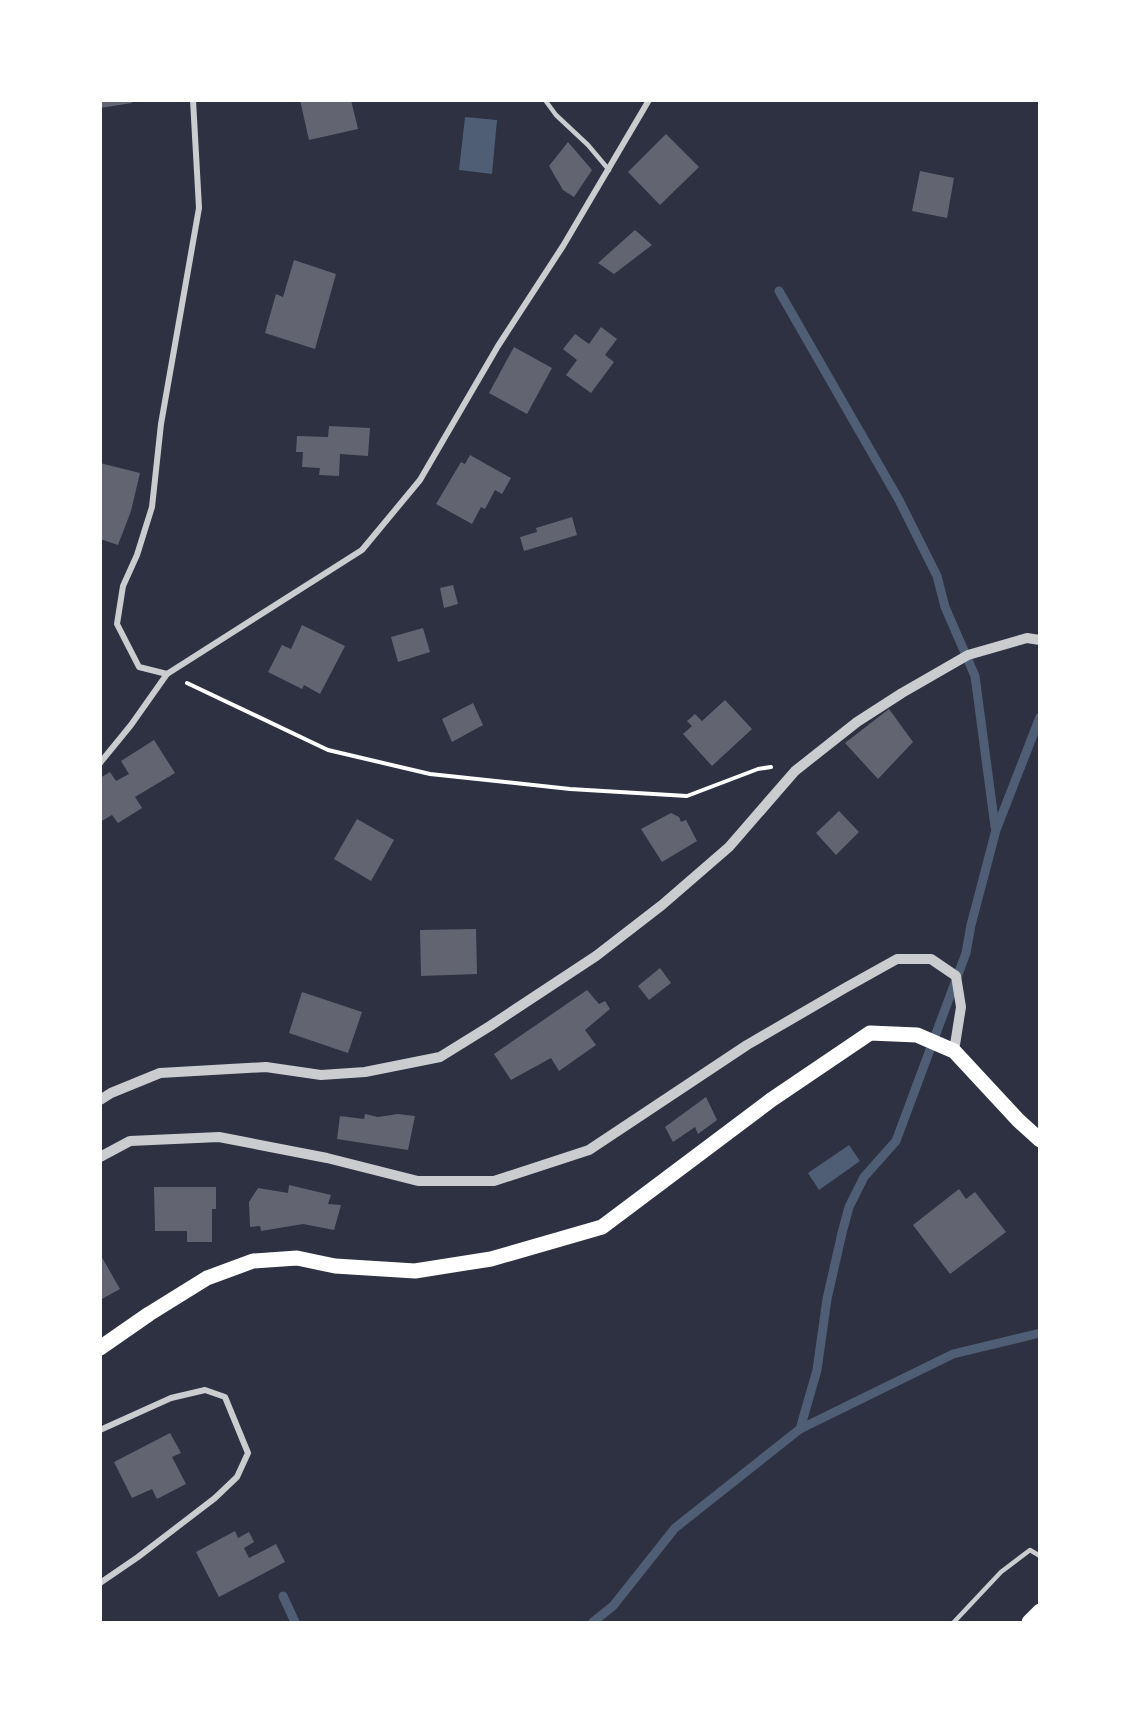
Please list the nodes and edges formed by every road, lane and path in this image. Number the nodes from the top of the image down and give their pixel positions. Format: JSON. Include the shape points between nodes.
{"nodes":[{"id":1,"x":193,"y":100,"type":"edge"},
{"id":2,"x":545,"y":100,"type":"edge"},
{"id":3,"x":650,"y":100,"type":"edge"},
{"id":4,"x":609,"y":170,"type":"junction"},
{"id":5,"x":1040,"y":640,"type":"edge"},
{"id":6,"x":167,"y":674,"type":"junction"},
{"id":7,"x":808,"y":760,"type":"junction"},
{"id":8,"x":100,"y":763,"type":"edge"},
{"id":9,"x":954,"y":1052,"type":"junction"},
{"id":10,"x":100,"y":1100,"type":"edge"},
{"id":11,"x":1040,"y":1140,"type":"edge"},
{"id":12,"x":100,"y":1157,"type":"edge"},
{"id":13,"x":100,"y":1348,"type":"edge"},
{"id":14,"x":100,"y":1430,"type":"edge"},
{"id":15,"x":1040,"y":1556,"type":"edge"},
{"id":16,"x":100,"y":1583,"type":"edge"},
{"id":17,"x":1040,"y":1611,"type":"edge"},
{"id":18,"x":954,"y":1623,"type":"edge"},
{"id":19,"x":1029,"y":1623,"type":"edge"}],
"edges":[{"from":1,"to":6,"type":"street","via":[[199,208],[161,424],[152,507],[123,586],[117,624],[139,667]]},
{"from":2,"to":4,"type":"lane"},
{"from":3,"to":4,"type":"street"},
{"from":4,"to":6,"type":"street","via":[[498,345],[420,480],[362,550]]},
{"from":5,"to":7,"type":"street","via":[[1027,638],[968,655],[857,722]]},
{"from":6,"to":7,"type":"path","via":[[328,750],[430,774],[570,789],[687,796],[758,769]]},
{"from":6,"to":8,"type":"street"},
{"from":7,"to":10,"type":"street","via":[[729,847],[663,905],[596,956],[440,1057],[365,1072],[321,1075],[266,1067],[160,1073]]},
{"from":9,"to":11,"type":"main road"},
{"from":9,"to":12,"type":"street","via":[[961,1007],[956,976],[931,959],[897,959],[747,1045],[589,1150],[494,1181],[418,1180],[219,1137],[130,1142]]},
{"from":9,"to":13,"type":"main road","via":[[917,1035],[870,1033],[771,1100],[602,1227],[490,1259],[416,1271],[335,1266],[297,1258],[253,1262],[207,1278]]},
{"from":14,"to":16,"type":"street","via":[[171,1398],[205,1390],[225,1397],[248,1453],[237,1477],[215,1498]]},
{"from":15,"to":18,"type":"lane","via":[[1030,1550],[1001,1572]]},
{"from":17,"to":19,"type":"main road"}]}
